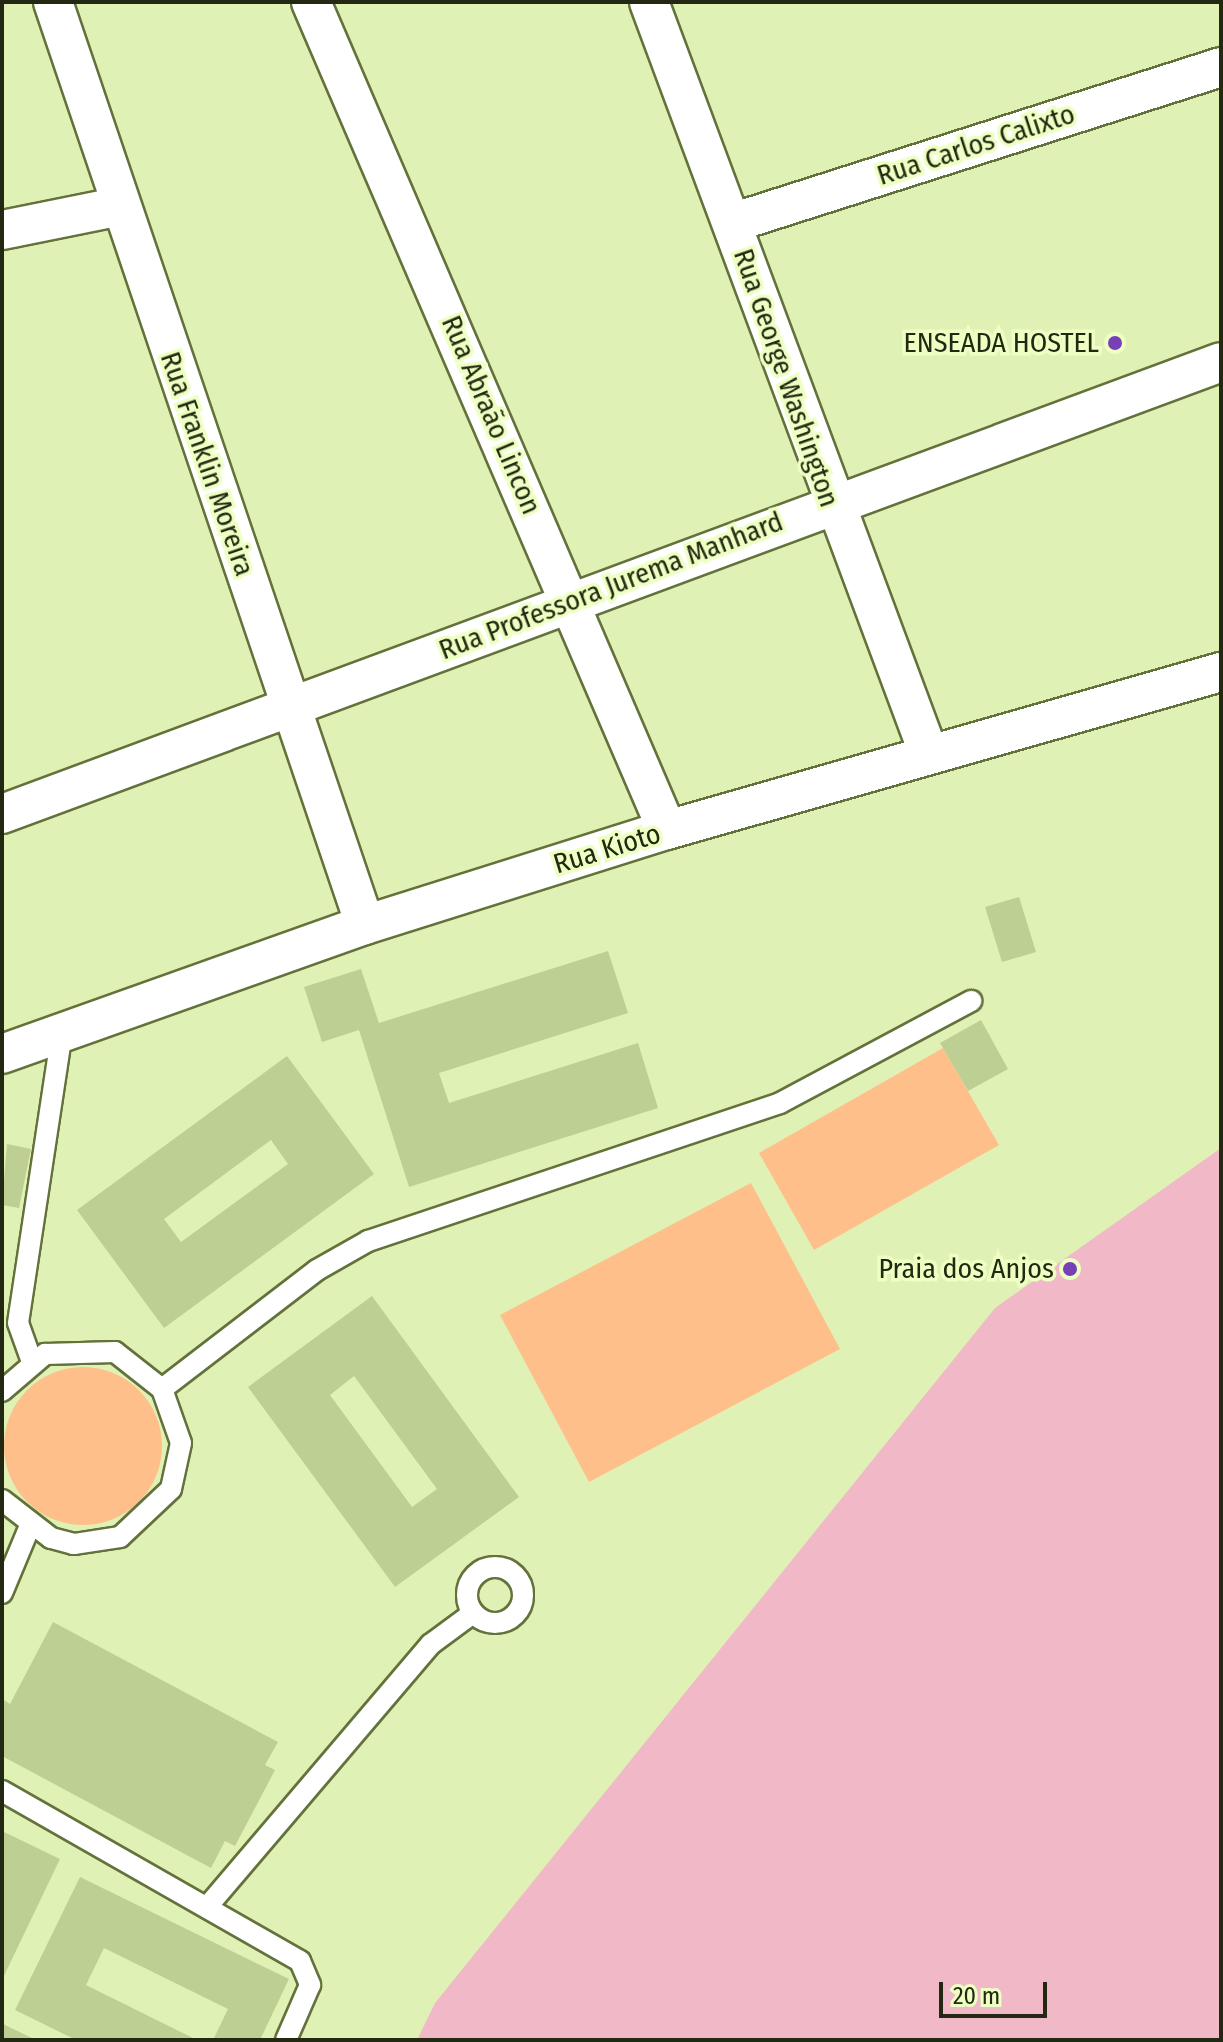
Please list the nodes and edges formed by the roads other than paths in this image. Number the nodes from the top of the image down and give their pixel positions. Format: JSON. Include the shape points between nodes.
{"nodes":[{"id":1,"x":53,"y":2,"type":"edge"},
{"id":2,"x":311,"y":2,"type":"edge"},
{"id":3,"x":649,"y":2,"type":"edge"},
{"id":4,"x":1221,"y":67,"type":"edge"},
{"id":5,"x":121,"y":206,"type":"junction"},
{"id":6,"x":732,"y":223,"type":"junction"},
{"id":7,"x":2,"y":230,"type":"edge"},
{"id":8,"x":1221,"y":362,"type":"edge"},
{"id":9,"x":830,"y":503,"type":"junction"},
{"id":10,"x":571,"y":600,"type":"junction"},
{"id":11,"x":1221,"y":672,"type":"edge"},
{"id":12,"x":289,"y":708,"type":"junction"},
{"id":13,"x":928,"y":752,"type":"junction"},
{"id":14,"x":2,"y":814,"type":"edge"},
{"id":15,"x":667,"y":830,"type":"junction"},
{"id":16,"x":365,"y":925,"type":"junction"},
{"id":17,"x":971,"y":1001,"type":"dead end"},
{"id":18,"x":62,"y":1032,"type":"junction"},
{"id":19,"x":3,"y":1059,"type":"edge"},
{"id":20,"x":32,"y":1362,"type":"junction"},
{"id":21,"x":162,"y":1389,"type":"junction"},
{"id":22,"x":2,"y":1391,"type":"edge"},
{"id":23,"x":2,"y":1500,"type":"edge"},
{"id":24,"x":29,"y":1528,"type":"junction"},
{"id":25,"x":2,"y":1593,"type":"edge"},
{"id":26,"x":473,"y":1613,"type":"dead end"},
{"id":27,"x":2,"y":1791,"type":"edge"},
{"id":28,"x":207,"y":1907,"type":"junction"},
{"id":29,"x":286,"y":2040,"type":"edge"}],
"edges":[{"from":1,"to":5,"type":"street","name":"Rua Franklin Moreira"},
{"from":2,"to":10,"type":"street","name":"Rua Abraão Lincon"},
{"from":3,"to":6,"type":"street","name":"Rua George Washington"},
{"from":4,"to":6,"type":"street","name":"Rua Carlos Calixto"},
{"from":5,"to":7,"type":"street"},
{"from":5,"to":12,"type":"street","name":"Rua Franklin Moreira"},
{"from":6,"to":9,"type":"street","name":"Rua George Washington"},
{"from":8,"to":9,"type":"street","name":"Rua Professora Jurema Manhard"},
{"from":9,"to":10,"type":"street","name":"Rua Professora Jurema Manhard"},
{"from":9,"to":13,"type":"street","name":"Rua George Washington"},
{"from":10,"to":12,"type":"street","name":"Rua Professora Jurema Manhard"},
{"from":10,"to":15,"type":"street","name":"Rua Abraão Lincon"},
{"from":11,"to":13,"type":"street","name":"Rua Kioto"},
{"from":12,"to":14,"type":"street","name":"Rua Professora Jurema Manhard"},
{"from":12,"to":16,"type":"street","name":"Rua Franklin Moreira"},
{"from":13,"to":15,"type":"street","name":"Rua Kioto"},
{"from":15,"to":16,"type":"street","name":"Rua Kioto"},
{"from":16,"to":18,"type":"street","name":"Rua Kioto"},
{"from":17,"to":21,"type":"lane","via":[[780,1103],[368,1241],[317,1270]]},
{"from":18,"to":19,"type":"street","name":"Rua Kioto"},
{"from":18,"to":20,"type":"lane","via":[[18,1323]]},
{"from":20,"to":21,"type":"lane","via":[[68,1349],[115,1352]]},
{"from":20,"to":22,"type":"lane"},
{"from":21,"to":24,"type":"lane","via":[[181,1443],[179,1467],[158,1509],[120,1537],[98,1543],[74,1544]]},
{"from":23,"to":24,"type":"lane"},
{"from":24,"to":25,"type":"lane"},
{"from":26,"to":28,"type":"lane","via":[[431,1644]]},
{"from":27,"to":28,"type":"lane"},
{"from":28,"to":29,"type":"lane","via":[[305,1967],[308,1993]]}]}
